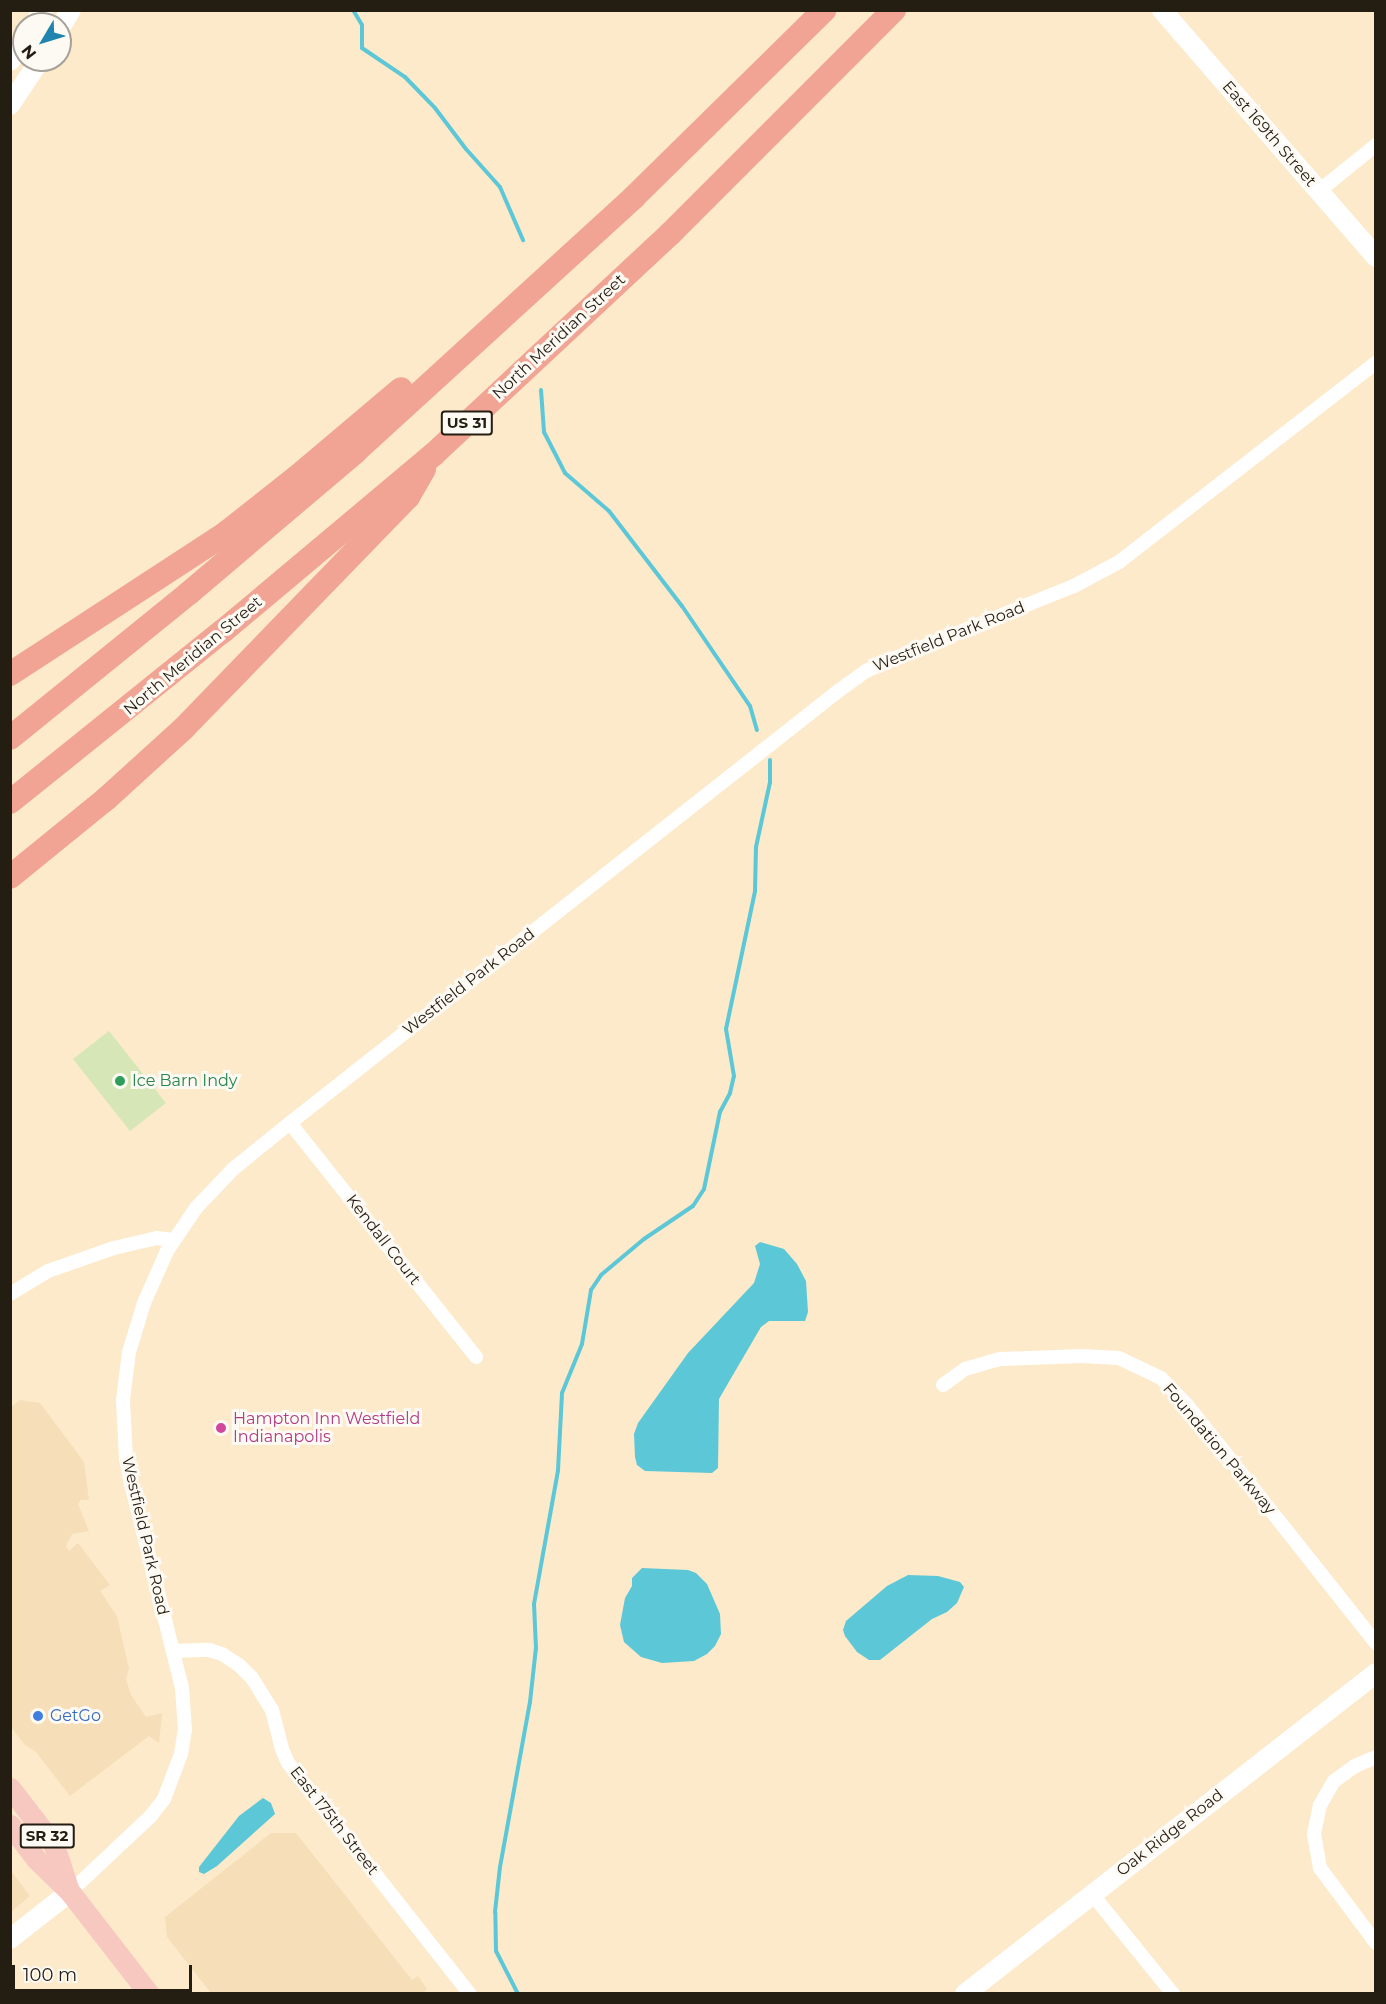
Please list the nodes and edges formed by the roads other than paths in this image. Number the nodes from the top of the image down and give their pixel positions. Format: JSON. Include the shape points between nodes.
{"nodes":[{"id":1,"x":824,"y":10,"type":"edge"},
{"id":2,"x":894,"y":10,"type":"edge"},
{"id":3,"x":1162,"y":10,"type":"edge"},
{"id":4,"x":32,"y":72,"type":"edge"},
{"id":5,"x":10,"y":105,"type":"edge"},
{"id":6,"x":1376,"y":145,"type":"edge"},
{"id":7,"x":1319,"y":191,"type":"junction"},
{"id":8,"x":1376,"y":256,"type":"edge"},
{"id":9,"x":1376,"y":363,"type":"edge"},
{"id":10,"x":447,"y":368,"type":"junction"},
{"id":11,"x":434,"y":454,"type":"junction"},
{"id":12,"x":10,"y":674,"type":"edge"},
{"id":13,"x":10,"y":738,"type":"edge"},
{"id":14,"x":10,"y":802,"type":"edge"},
{"id":15,"x":10,"y":877,"type":"edge"},
{"id":16,"x":290,"y":1123,"type":"junction"},
{"id":17,"x":173,"y":1240,"type":"junction"},
{"id":18,"x":10,"y":1294,"type":"edge"},
{"id":19,"x":476,"y":1358,"type":"dead end"},
{"id":20,"x":943,"y":1385,"type":"dead end"},
{"id":21,"x":1376,"y":1643,"type":"edge"},
{"id":22,"x":173,"y":1651,"type":"junction"},
{"id":23,"x":1376,"y":1672,"type":"edge"},
{"id":24,"x":1376,"y":1757,"type":"edge"},
{"id":25,"x":10,"y":1788,"type":"edge"},
{"id":26,"x":10,"y":1825,"type":"edge"},
{"id":27,"x":70,"y":1892,"type":"junction"},
{"id":28,"x":1092,"y":1894,"type":"junction"},
{"id":29,"x":10,"y":1939,"type":"edge"},
{"id":30,"x":1376,"y":1943,"type":"edge"},
{"id":31,"x":149,"y":1994,"type":"edge"},
{"id":32,"x":470,"y":1994,"type":"edge"},
{"id":33,"x":965,"y":1994,"type":"edge"},
{"id":34,"x":1173,"y":1994,"type":"edge"}],
"edges":[{"from":1,"to":10,"type":"highway","via":[[634,197]]},
{"from":2,"to":11,"type":"highway","name":"North Meridian Street","number":"US 31","via":[[670,234]]},
{"from":3,"to":7,"type":"street","name":"East 169th Street"},
{"from":4,"to":5,"type":"street"},
{"from":6,"to":7,"type":"street"},
{"from":7,"to":8,"type":"street","name":"East 169th Street"},
{"from":9,"to":16,"type":"street","name":"Westfield Park Road","via":[[1119,562],[1074,586],[866,671]]},
{"from":10,"to":12,"type":"highway","via":[[402,388],[235,526]]},
{"from":10,"to":13,"type":"highway","via":[[272,523]]},
{"from":11,"to":14,"type":"highway","name":"North Meridian Street","number":"US 31"},
{"from":11,"to":15,"type":"highway","via":[[408,498],[184,728],[106,799]]},
{"from":16,"to":17,"type":"street","name":"Westfield Park Road","via":[[225,1177]]},
{"from":16,"to":19,"type":"street","name":"Kendall Court"},
{"from":17,"to":18,"type":"street","via":[[157,1238],[114,1248],[48,1271]]},
{"from":17,"to":22,"type":"street","name":"Westfield Park Road","via":[[136,1326],[123,1400],[126,1459]]},
{"from":20,"to":21,"type":"street","name":"Foundation Parkway","via":[[964,1369],[1001,1359],[1082,1356],[1119,1358],[1161,1378],[1188,1406]]},
{"from":22,"to":27,"type":"street","name":"Westfield Park Road","via":[[182,1688],[185,1730],[181,1754],[164,1799],[137,1832]]},
{"from":22,"to":32,"type":"street","name":"East 175th Street","via":[[209,1650],[222,1654],[252,1678],[272,1710],[288,1763]]},
{"from":23,"to":28,"type":"street","name":"Oak Ridge Road"},
{"from":24,"to":30,"type":"street","via":[[1334,1781],[1320,1805],[1314,1834],[1320,1868]]},
{"from":25,"to":27,"type":"main road","number":"SR 32","via":[[54,1845]]},
{"from":26,"to":27,"type":"main road","number":"SR 32","via":[[37,1860]]},
{"from":27,"to":29,"type":"street"},
{"from":27,"to":31,"type":"main road","number":"SR 32"},
{"from":28,"to":33,"type":"street","name":"Oak Ridge Road"},
{"from":28,"to":34,"type":"street"}]}
